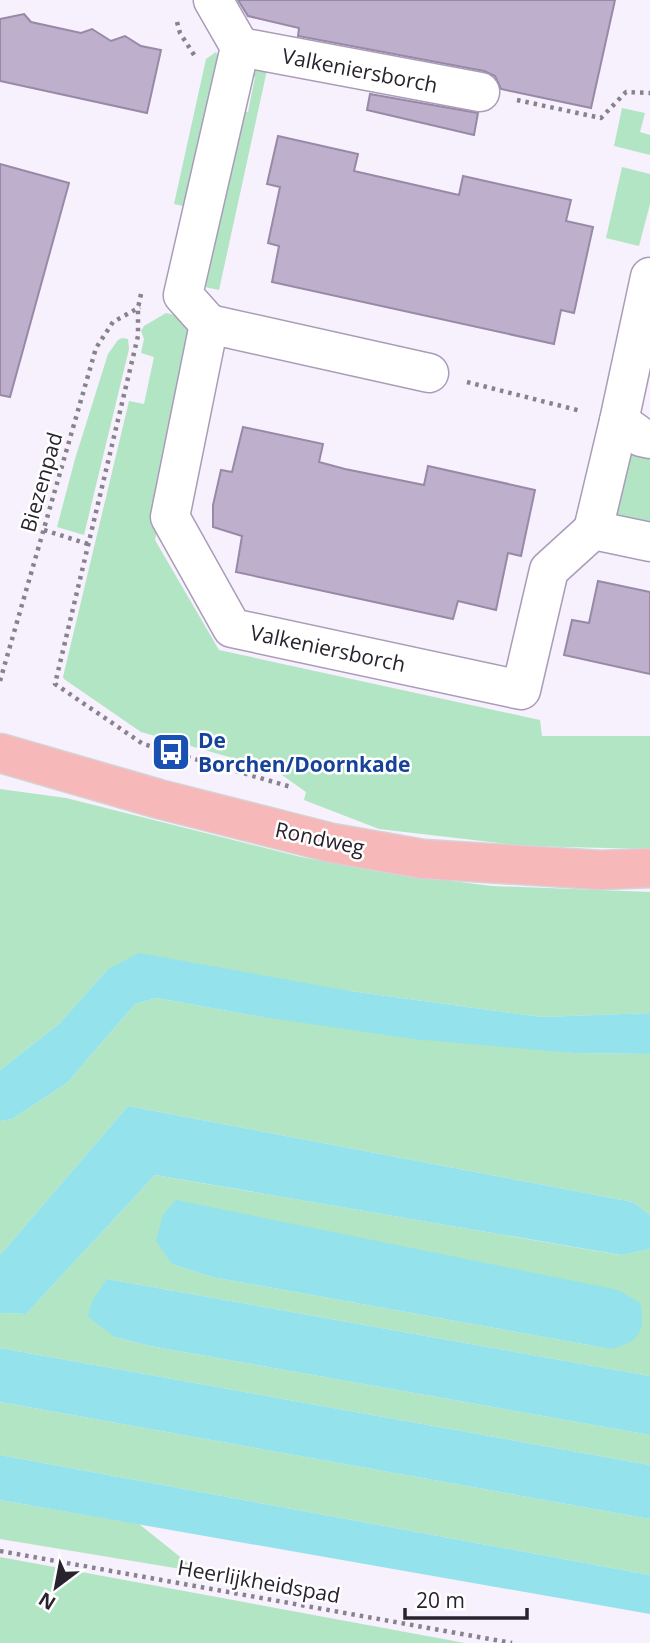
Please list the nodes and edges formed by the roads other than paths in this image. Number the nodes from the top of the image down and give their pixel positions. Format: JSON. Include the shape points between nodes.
{"nodes":[{"id":1,"x":202,"y":5,"type":"edge"},
{"id":2,"x":240,"y":47,"type":"junction"},
{"id":3,"x":480,"y":92,"type":"road end"},
{"id":4,"x":650,"y":277,"type":"edge"},
{"id":5,"x":209,"y":324,"type":"junction"},
{"id":6,"x":429,"y":373,"type":"road end"},
{"id":7,"x":634,"y":430,"type":"edge"},
{"id":8,"x":593,"y":530,"type":"junction"},
{"id":9,"x":650,"y":542,"type":"edge"},
{"id":10,"x":0,"y":752,"type":"edge"},
{"id":11,"x":650,"y":868,"type":"edge"}],
"edges":[{"from":1,"to":2,"type":"street"},
{"from":2,"to":3,"type":"street","name":"Valkeniersborch"},
{"from":2,"to":5,"type":"street","via":[[183,295]]},
{"from":4,"to":7,"type":"street"},
{"from":5,"to":6,"type":"street"},
{"from":5,"to":8,"type":"street","name":"Valkeniersborch","via":[[170,517],[232,628],[521,690],[549,570]]},
{"from":7,"to":8,"type":"street"},
{"from":8,"to":9,"type":"street"},
{"from":10,"to":11,"type":"main road","name":"Rondweg","via":[[159,799],[423,859],[601,870]]}]}
